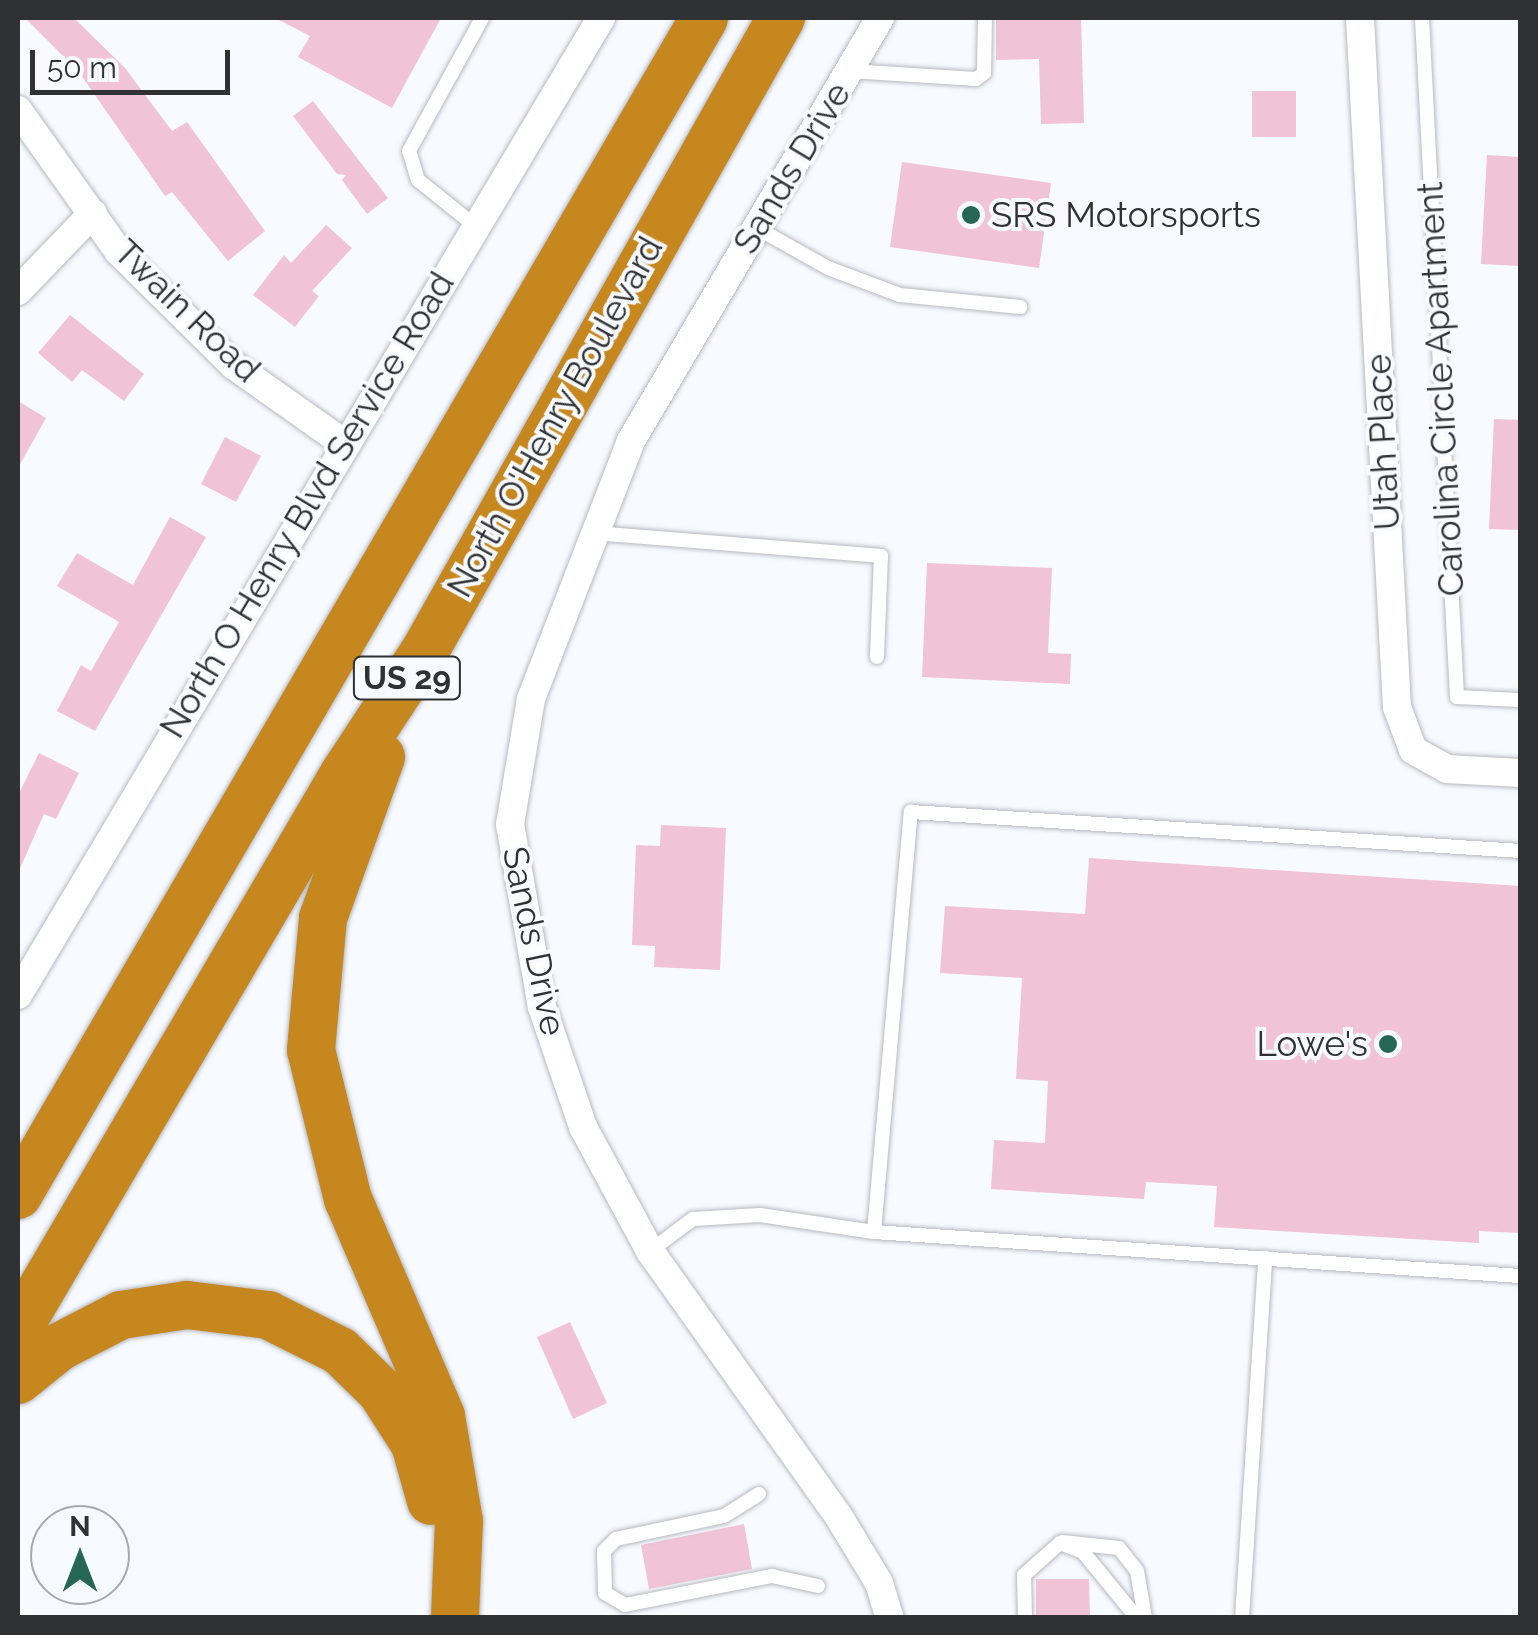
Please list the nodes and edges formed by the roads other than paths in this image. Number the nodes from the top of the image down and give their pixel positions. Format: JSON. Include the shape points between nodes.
{"nodes":[{"id":1,"x":482,"y":18,"type":"edge"},
{"id":2,"x":600,"y":18,"type":"edge"},
{"id":3,"x":704,"y":18,"type":"edge"},
{"id":4,"x":782,"y":18,"type":"edge"},
{"id":5,"x":880,"y":18,"type":"edge"},
{"id":6,"x":985,"y":18,"type":"edge"},
{"id":7,"x":1360,"y":18,"type":"edge"},
{"id":8,"x":1422,"y":18,"type":"edge"},
{"id":9,"x":850,"y":70,"type":"junction"},
{"id":10,"x":18,"y":110,"type":"edge"},
{"id":11,"x":93,"y":213,"type":"junction"},
{"id":12,"x":474,"y":225,"type":"junction"},
{"id":13,"x":757,"y":228,"type":"junction"},
{"id":14,"x":18,"y":291,"type":"edge"},
{"id":15,"x":1020,"y":307,"type":"dead end"},
{"id":16,"x":342,"y":442,"type":"junction"},
{"id":17,"x":594,"y":532,"type":"junction"},
{"id":18,"x":426,"y":649,"type":"junction"},
{"id":19,"x":878,"y":656,"type":"dead end"},
{"id":20,"x":1520,"y":700,"type":"edge"},
{"id":21,"x":1520,"y":773,"type":"edge"},
{"id":22,"x":1520,"y":852,"type":"edge"},
{"id":23,"x":18,"y":995,"type":"edge"},
{"id":24,"x":32,"y":1164,"type":"edge"},
{"id":25,"x":18,"y":1196,"type":"edge"},
{"id":26,"x":874,"y":1232,"type":"junction"},
{"id":27,"x":650,"y":1252,"type":"junction"},
{"id":28,"x":1264,"y":1258,"type":"junction"},
{"id":29,"x":1520,"y":1276,"type":"edge"},
{"id":30,"x":18,"y":1329,"type":"edge"},
{"id":31,"x":18,"y":1380,"type":"edge"},
{"id":32,"x":759,"y":1494,"type":"dead end"},
{"id":33,"x":1060,"y":1543,"type":"junction"},
{"id":34,"x":818,"y":1586,"type":"dead end"},
{"id":35,"x":434,"y":1618,"type":"edge"},
{"id":36,"x":455,"y":1618,"type":"edge"},
{"id":37,"x":890,"y":1618,"type":"edge"},
{"id":38,"x":1025,"y":1618,"type":"edge"},
{"id":39,"x":1137,"y":1618,"type":"edge"},
{"id":40,"x":1145,"y":1618,"type":"edge"},
{"id":41,"x":1242,"y":1618,"type":"edge"}],
"edges":[{"from":1,"to":12,"type":"lane","via":[[409,152],[418,180]]},
{"from":2,"to":12,"type":"street","name":"North O Henry Blvd Service Road"},
{"from":3,"to":24,"type":"highway","name":"North O'Henry Boulevard","number":"US 29"},
{"from":4,"to":18,"type":"highway","name":"North O'Henry Boulevard","number":"US 29"},
{"from":5,"to":9,"type":"street","name":"Sands Drive"},
{"from":6,"to":9,"type":"lane","via":[[984,73],[976,78]]},
{"from":7,"to":21,"type":"street","name":"Utah Place","via":[[1397,707],[1412,750],[1447,768]]},
{"from":8,"to":20,"type":"lane","name":"Carolina Circle Apartment","via":[[1457,696]]},
{"from":9,"to":13,"type":"street","name":"Sands Drive"},
{"from":10,"to":11,"type":"street","name":"Twain Road"},
{"from":11,"to":14,"type":"street"},
{"from":11,"to":16,"type":"street","name":"Twain Road","via":[[119,252],[233,365]]},
{"from":12,"to":16,"type":"street","name":"North O Henry Blvd Service Road"},
{"from":13,"to":15,"type":"lane","via":[[828,268],[900,295]]},
{"from":13,"to":17,"type":"street","name":"Sands Drive","via":[[631,441]]},
{"from":16,"to":23,"type":"street","name":"North O Henry Blvd Service Road"},
{"from":17,"to":19,"type":"lane","via":[[881,556]]},
{"from":17,"to":27,"type":"street","name":"Sands Drive","via":[[531,699],[510,824],[542,1007],[584,1128]]},
{"from":18,"to":30,"type":"highway","name":"North O'Henry Boulevard","number":"US 29","via":[[273,892]]},
{"from":18,"to":36,"type":"highway","via":[[361,804],[323,918],[312,1050],[348,1199],[441,1416],[460,1521]]},
{"from":22,"to":26,"type":"lane","via":[[911,812]]},
{"from":24,"to":25,"type":"highway","name":"North O'Henry Boulevard","number":"US 29"},
{"from":26,"to":27,"type":"lane","via":[[760,1216],[693,1219]]},
{"from":26,"to":28,"type":"lane"},
{"from":27,"to":37,"type":"street","name":"Sands Drive","via":[[838,1517],[878,1583]]},
{"from":28,"to":29,"type":"lane"},
{"from":28,"to":41,"type":"lane"},
{"from":31,"to":35,"type":"highway","via":[[58,1346],[121,1316],[187,1305],[268,1314],[340,1350],[381,1391],[415,1444],[434,1513]]},
{"from":32,"to":34,"type":"lane","via":[[724,1516],[616,1539],[604,1551],[606,1594],[625,1606],[772,1576]]},
{"from":33,"to":38,"type":"lane","via":[[1024,1575]]},
{"from":33,"to":39,"type":"lane","via":[[1083,1552]]},
{"from":33,"to":40,"type":"lane","via":[[1090,1540],[1119,1548],[1137,1571]]}]}
